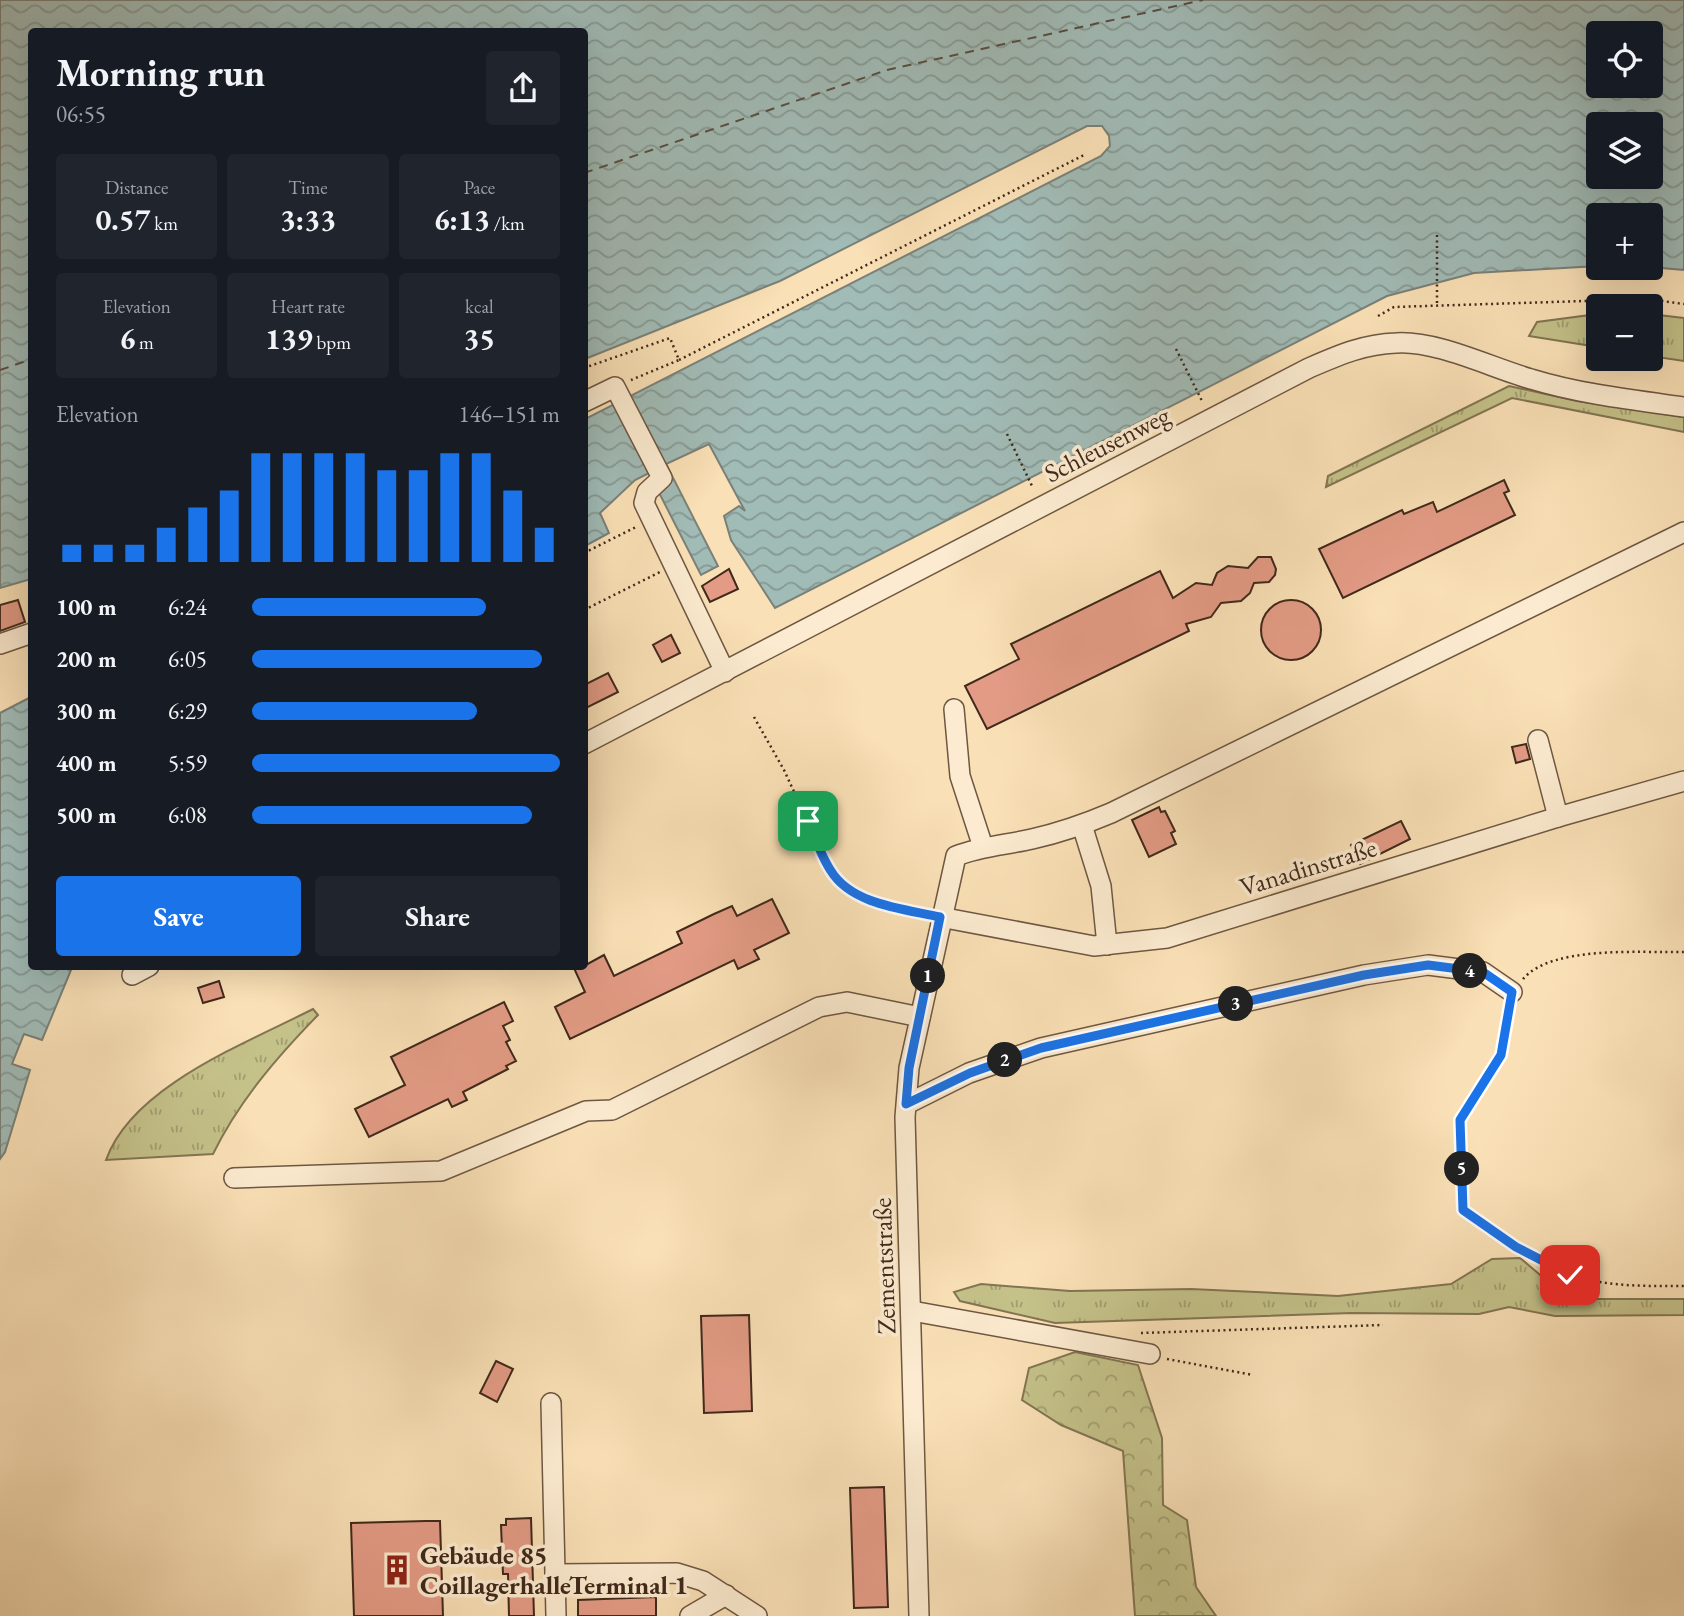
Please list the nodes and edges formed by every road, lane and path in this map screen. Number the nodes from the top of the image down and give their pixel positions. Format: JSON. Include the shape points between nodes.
{"nodes":[{"id":1,"x":1084,"y":155,"type":"dead end"},
{"id":2,"x":1437,"y":235,"type":"dead end"},
{"id":3,"x":1437,"y":304,"type":"dead end"},
{"id":4,"x":1684,"y":304,"type":"edge"},
{"id":5,"x":1378,"y":316,"type":"dead end"},
{"id":6,"x":1176,"y":349,"type":"dead end"},
{"id":7,"x":679,"y":360,"type":"junction"},
{"id":8,"x":588,"y":367,"type":"edge"},
{"id":9,"x":618,"y":393,"type":"junction"},
{"id":10,"x":588,"y":401,"type":"edge"},
{"id":11,"x":1684,"y":407,"type":"edge"},
{"id":12,"x":1206,"y":409,"type":"dead end"},
{"id":13,"x":1007,"y":434,"type":"dead end"},
{"id":14,"x":1033,"y":488,"type":"dead end"},
{"id":15,"x":650,"y":520,"type":"junction"},
{"id":16,"x":1684,"y":532,"type":"edge"},
{"id":17,"x":588,"y":551,"type":"edge"},
{"id":18,"x":672,"y":565,"type":"junction"},
{"id":19,"x":588,"y":608,"type":"edge"},
{"id":20,"x":28,"y":634,"type":"edge"},
{"id":21,"x":0,"y":644,"type":"edge"},
{"id":22,"x":725,"y":672,"type":"junction"},
{"id":23,"x":954,"y":709,"type":"dead end"},
{"id":24,"x":754,"y":717,"type":"dead end"},
{"id":25,"x":1538,"y":740,"type":"dead end"},
{"id":26,"x":588,"y":742,"type":"edge"},
{"id":27,"x":1684,"y":781,"type":"edge"},
{"id":28,"x":1558,"y":817,"type":"junction"},
{"id":29,"x":1082,"y":825,"type":"junction"},
{"id":30,"x":983,"y":847,"type":"junction"},
{"id":31,"x":940,"y":917,"type":"junction"},
{"id":32,"x":1107,"y":944,"type":"junction"},
{"id":33,"x":1684,"y":952,"type":"edge"},
{"id":34,"x":1512,"y":992,"type":"junction"},
{"id":35,"x":920,"y":1017,"type":"junction"},
{"id":36,"x":906,"y":1104,"type":"junction"},
{"id":37,"x":234,"y":1178,"type":"dead end"},
{"id":38,"x":1684,"y":1286,"type":"edge"},
{"id":39,"x":912,"y":1311,"type":"junction"},
{"id":40,"x":1383,"y":1325,"type":"dead end"},
{"id":41,"x":1139,"y":1334,"type":"dead end"},
{"id":42,"x":1150,"y":1354,"type":"joint"},
{"id":43,"x":1253,"y":1375,"type":"dead end"},
{"id":44,"x":551,"y":1403,"type":"dead end"},
{"id":45,"x":555,"y":1574,"type":"junction"},
{"id":46,"x":726,"y":1595,"type":"junction"},
{"id":47,"x":556,"y":1616,"type":"edge"},
{"id":48,"x":690,"y":1616,"type":"edge"},
{"id":49,"x":757,"y":1616,"type":"edge"},
{"id":50,"x":919,"y":1616,"type":"edge"}],
"edges":[{"from":1,"to":7,"type":"path"},
{"from":2,"to":3,"type":"path"},
{"from":4,"to":5,"type":"path","via":[[1648,299],[1394,307]]},
{"from":6,"to":12,"type":"path"},
{"from":7,"to":8,"type":"path","via":[[670,338]]},
{"from":7,"to":9,"type":"path"},
{"from":9,"to":10,"type":"street"},
{"from":9,"to":15,"type":"street","via":[[662,478],[647,492],[644,503]]},
{"from":11,"to":22,"type":"street","name":"Schleusenweg","via":[[1534,380],[1430,347],[1399,342],[1356,348],[1309,368]]},
{"from":13,"to":14,"type":"path"},
{"from":15,"to":17,"type":"path"},
{"from":15,"to":18,"type":"street"},
{"from":16,"to":29,"type":"street"},
{"from":18,"to":19,"type":"path"},
{"from":18,"to":22,"type":"street"},
{"from":20,"to":21,"type":"street"},
{"from":22,"to":26,"type":"street","name":"Schleusenweg"},
{"from":23,"to":30,"type":"street","via":[[960,776]]},
{"from":24,"to":31,"type":"path","via":[[784,769],[831,872],[848,890],[872,901]]},
{"from":25,"to":28,"type":"street"},
{"from":27,"to":28,"type":"street","name":"Vanadinstraße"},
{"from":28,"to":32,"type":"street","name":"Vanadinstraße","via":[[1167,938]]},
{"from":29,"to":30,"type":"street"},
{"from":29,"to":32,"type":"street","via":[[1101,886]]},
{"from":30,"to":31,"type":"street","name":"Zementstraße","via":[[956,856]]},
{"from":31,"to":32,"type":"street","name":"Vanadinstraße","via":[[1094,946]]},
{"from":31,"to":35,"type":"street","name":"Zementstraße"},
{"from":33,"to":34,"type":"path","via":[[1578,953],[1529,972]]},
{"from":34,"to":36,"type":"street","via":[[1483,972],[1428,965],[1364,975],[1041,1048],[970,1073]]},
{"from":34,"to":38,"type":"path","via":[[1501,1055],[1460,1120],[1463,1210],[1516,1247],[1570,1275],[1622,1286]]},
{"from":35,"to":36,"type":"street","name":"Zementstraße"},
{"from":35,"to":37,"type":"street","via":[[847,1002],[819,1007],[611,1110],[586,1111],[441,1171]]},
{"from":36,"to":39,"type":"street","name":"Zementstraße"},
{"from":39,"to":42,"type":"street"},
{"from":39,"to":50,"type":"street","name":"Zementstraße"},
{"from":40,"to":41,"type":"path"},
{"from":42,"to":43,"type":"path"},
{"from":44,"to":45,"type":"street"},
{"from":45,"to":46,"type":"street","via":[[677,1573]]},
{"from":45,"to":47,"type":"street"},
{"from":46,"to":48,"type":"street"},
{"from":46,"to":49,"type":"street"}]}
